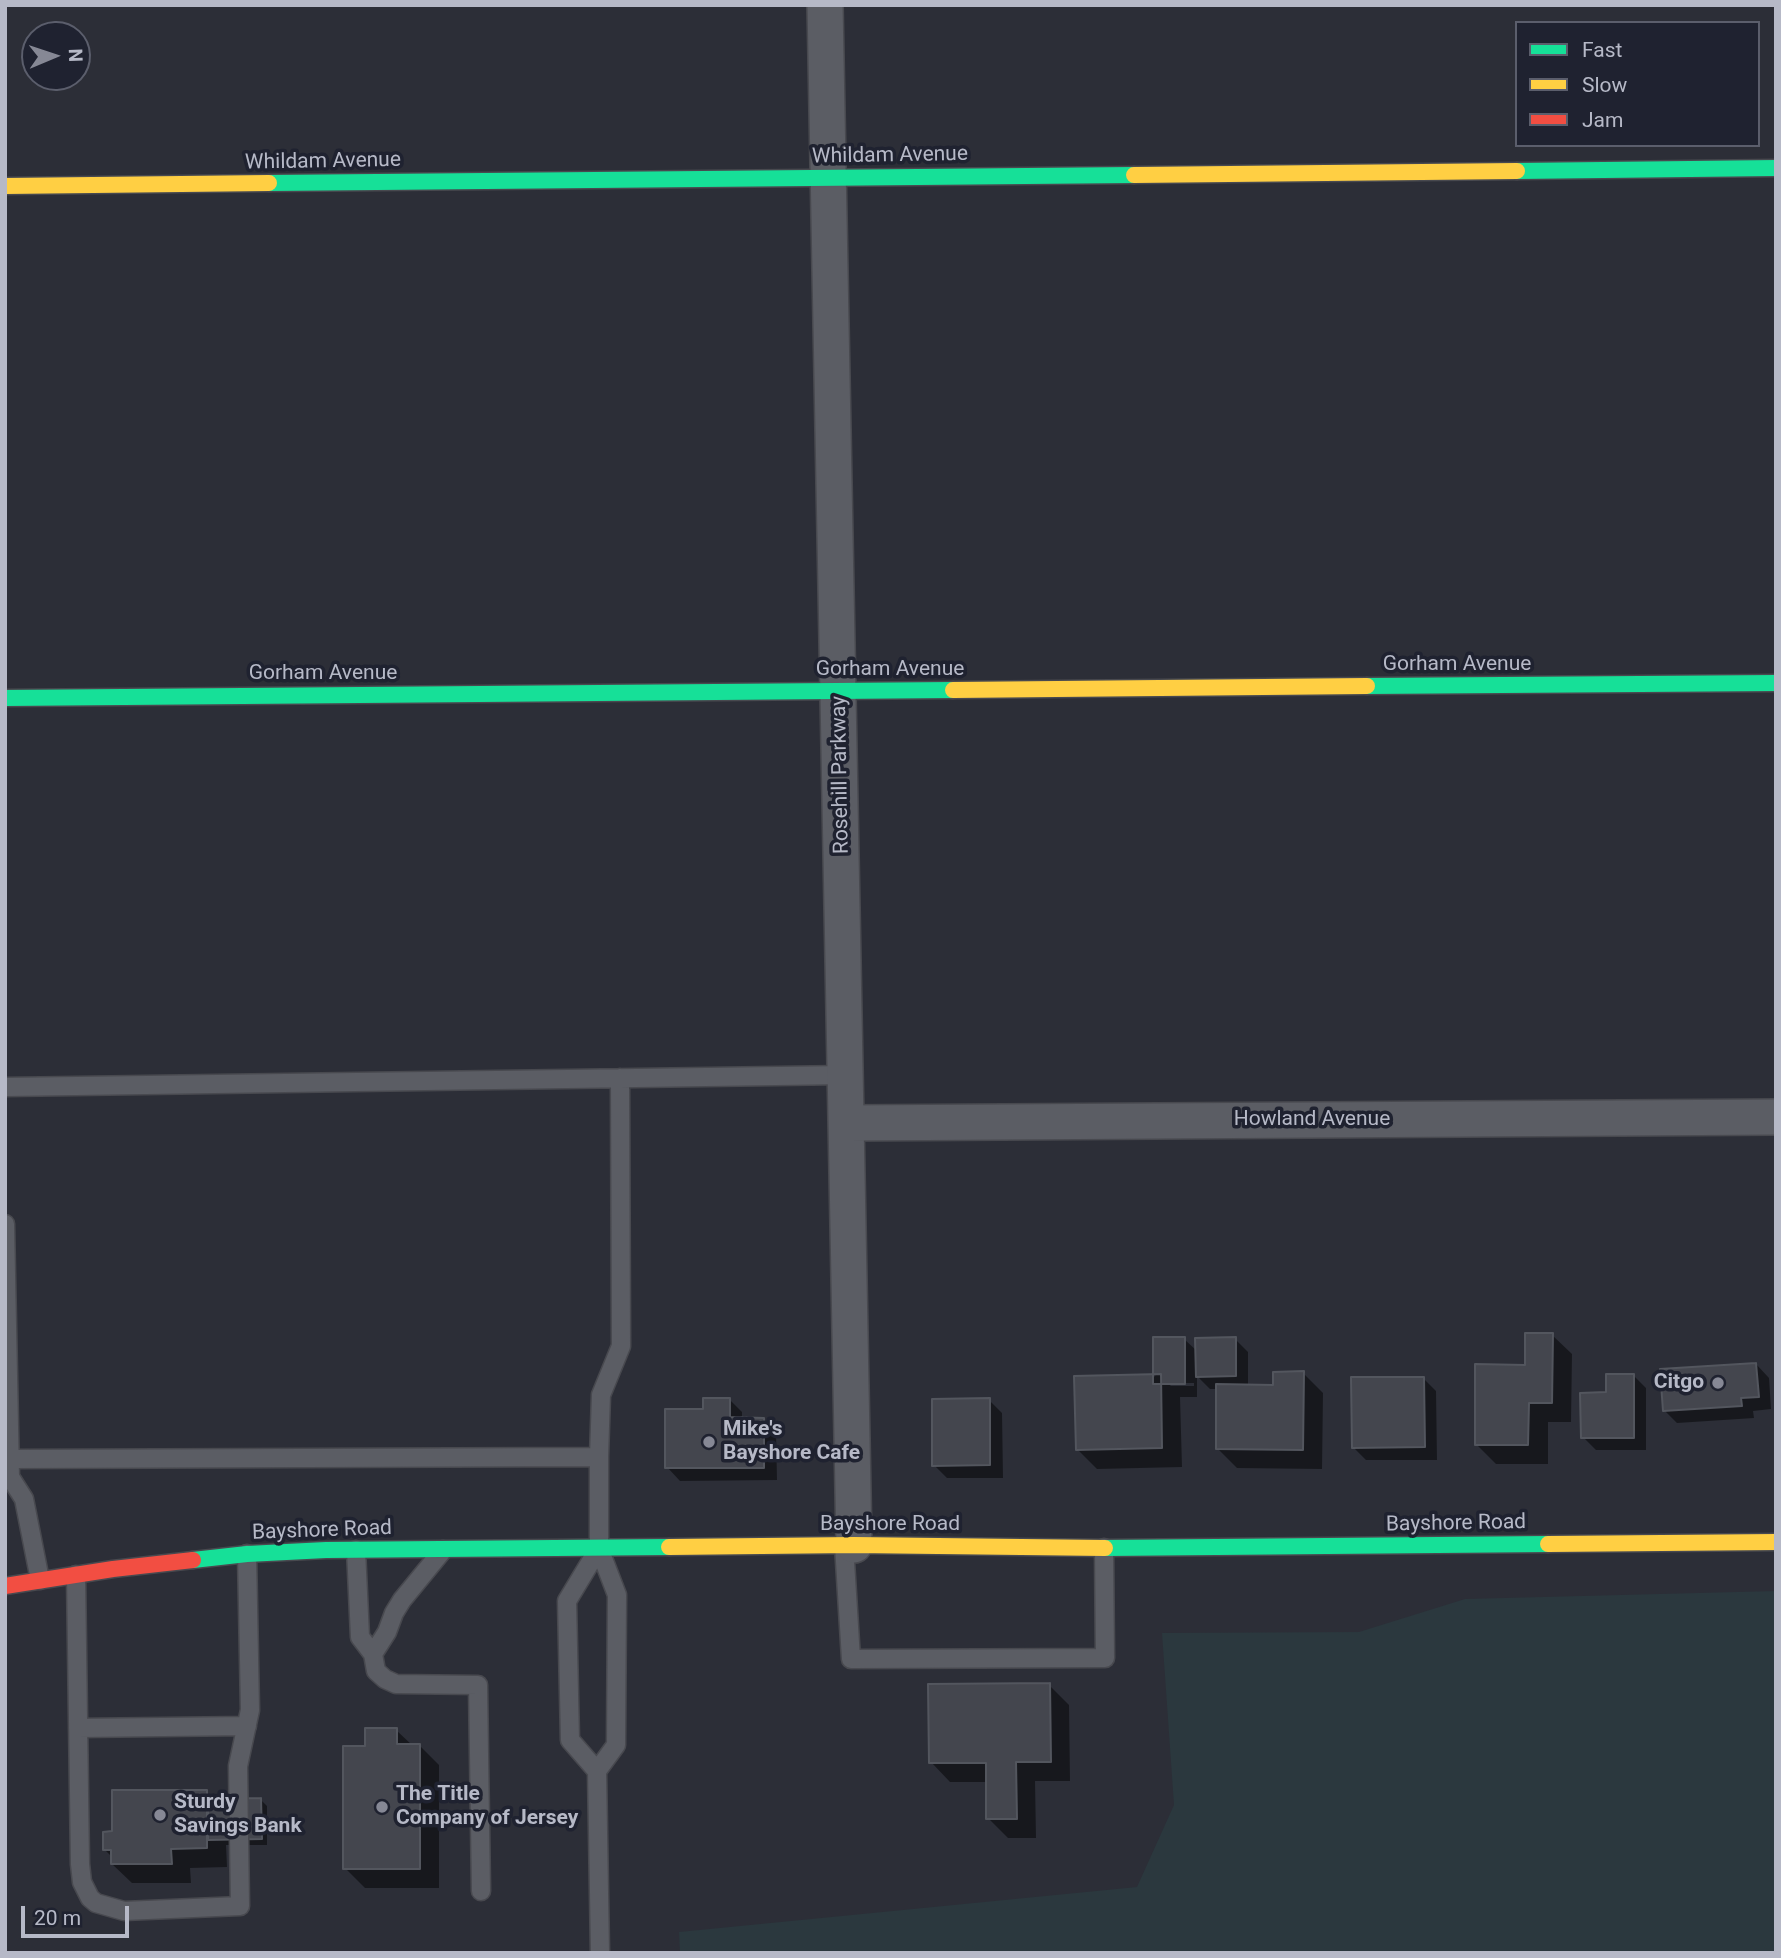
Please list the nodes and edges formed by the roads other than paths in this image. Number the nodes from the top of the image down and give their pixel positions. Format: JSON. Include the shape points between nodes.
{"nodes":[{"id":1,"x":825,"y":5,"type":"edge"},
{"id":2,"x":1776,"y":168,"type":"edge"},
{"id":3,"x":829,"y":177,"type":"junction"},
{"id":4,"x":5,"y":186,"type":"edge"},
{"id":5,"x":1776,"y":683,"type":"edge"},
{"id":6,"x":839,"y":691,"type":"junction"},
{"id":7,"x":5,"y":698,"type":"edge"},
{"id":8,"x":847,"y":1075,"type":"junction"},
{"id":9,"x":620,"y":1078,"type":"junction"},
{"id":10,"x":5,"y":1087,"type":"edge"},
{"id":11,"x":1776,"y":1117,"type":"edge"},
{"id":12,"x":848,"y":1123,"type":"junction"},
{"id":13,"x":5,"y":1224,"type":"edge"},
{"id":14,"x":598,"y":1457,"type":"junction"},
{"id":15,"x":9,"y":1474,"type":"edge"},
{"id":16,"x":1776,"y":1542,"type":"edge"},
{"id":17,"x":849,"y":1545,"type":"junction"},
{"id":18,"x":599,"y":1548,"type":"junction"},
{"id":19,"x":1104,"y":1548,"type":"junction"},
{"id":20,"x":443,"y":1549,"type":"junction"},
{"id":21,"x":356,"y":1550,"type":"junction"},
{"id":22,"x":247,"y":1555,"type":"junction"},
{"id":23,"x":76,"y":1575,"type":"junction"},
{"id":24,"x":40,"y":1580,"type":"junction"},
{"id":25,"x":5,"y":1586,"type":"edge"},
{"id":26,"x":373,"y":1654,"type":"junction"},
{"id":27,"x":247,"y":1726,"type":"junction"},
{"id":28,"x":78,"y":1728,"type":"junction"},
{"id":29,"x":597,"y":1771,"type":"junction"},
{"id":30,"x":481,"y":1891,"type":"dead end"},
{"id":31,"x":600,"y":1953,"type":"edge"}],
"edges":[{"from":1,"to":3,"type":"street","name":"Rosehill Parkway"},
{"from":2,"to":3,"type":"street","name":"Whildam Avenue"},
{"from":3,"to":4,"type":"street","name":"Whildam Avenue"},
{"from":3,"to":6,"type":"street","name":"Rosehill Parkway"},
{"from":5,"to":6,"type":"street","name":"Gorham Avenue"},
{"from":6,"to":7,"type":"street","name":"Gorham Avenue"},
{"from":6,"to":8,"type":"street","name":"Rosehill Parkway"},
{"from":8,"to":9,"type":"lane"},
{"from":8,"to":12,"type":"street","name":"Rosehill Parkway"},
{"from":9,"to":10,"type":"lane"},
{"from":9,"to":14,"type":"lane","via":[[621,1346],[601,1395]]},
{"from":11,"to":12,"type":"street","name":"Howland Avenue"},
{"from":12,"to":17,"type":"street","name":"Rosehill Parkway"},
{"from":13,"to":15,"type":"lane"},
{"from":14,"to":15,"type":"lane"},
{"from":14,"to":18,"type":"lane"},
{"from":15,"to":24,"type":"lane","via":[[24,1499]]},
{"from":16,"to":19,"type":"street","name":"Bayshore Road"},
{"from":17,"to":18,"type":"street","name":"Bayshore Road"},
{"from":17,"to":19,"type":"street","name":"Bayshore Road"},
{"from":17,"to":19,"type":"lane","via":[[851,1659],[1105,1657]]},
{"from":18,"to":20,"type":"street","name":"Bayshore Road"},
{"from":18,"to":29,"type":"lane","via":[[617,1595],[616,1745]]},
{"from":18,"to":29,"type":"lane","via":[[567,1601],[570,1740]]},
{"from":20,"to":21,"type":"street","name":"Bayshore Road"},
{"from":20,"to":26,"type":"lane","via":[[394,1612]]},
{"from":21,"to":22,"type":"street","name":"Bayshore Road"},
{"from":21,"to":26,"type":"lane","via":[[360,1637]]},
{"from":22,"to":23,"type":"street","name":"Bayshore Road"},
{"from":22,"to":27,"type":"lane"},
{"from":23,"to":24,"type":"street","name":"Bayshore Road"},
{"from":23,"to":28,"type":"lane"},
{"from":24,"to":25,"type":"street","name":"Bayshore Road"},
{"from":26,"to":30,"type":"lane","via":[[376,1671],[396,1684],[478,1685]]},
{"from":27,"to":28,"type":"lane"},
{"from":27,"to":28,"type":"lane","via":[[238,1766],[240,1906],[124,1911],[96,1903],[82,1882]]},
{"from":29,"to":31,"type":"lane"}]}
